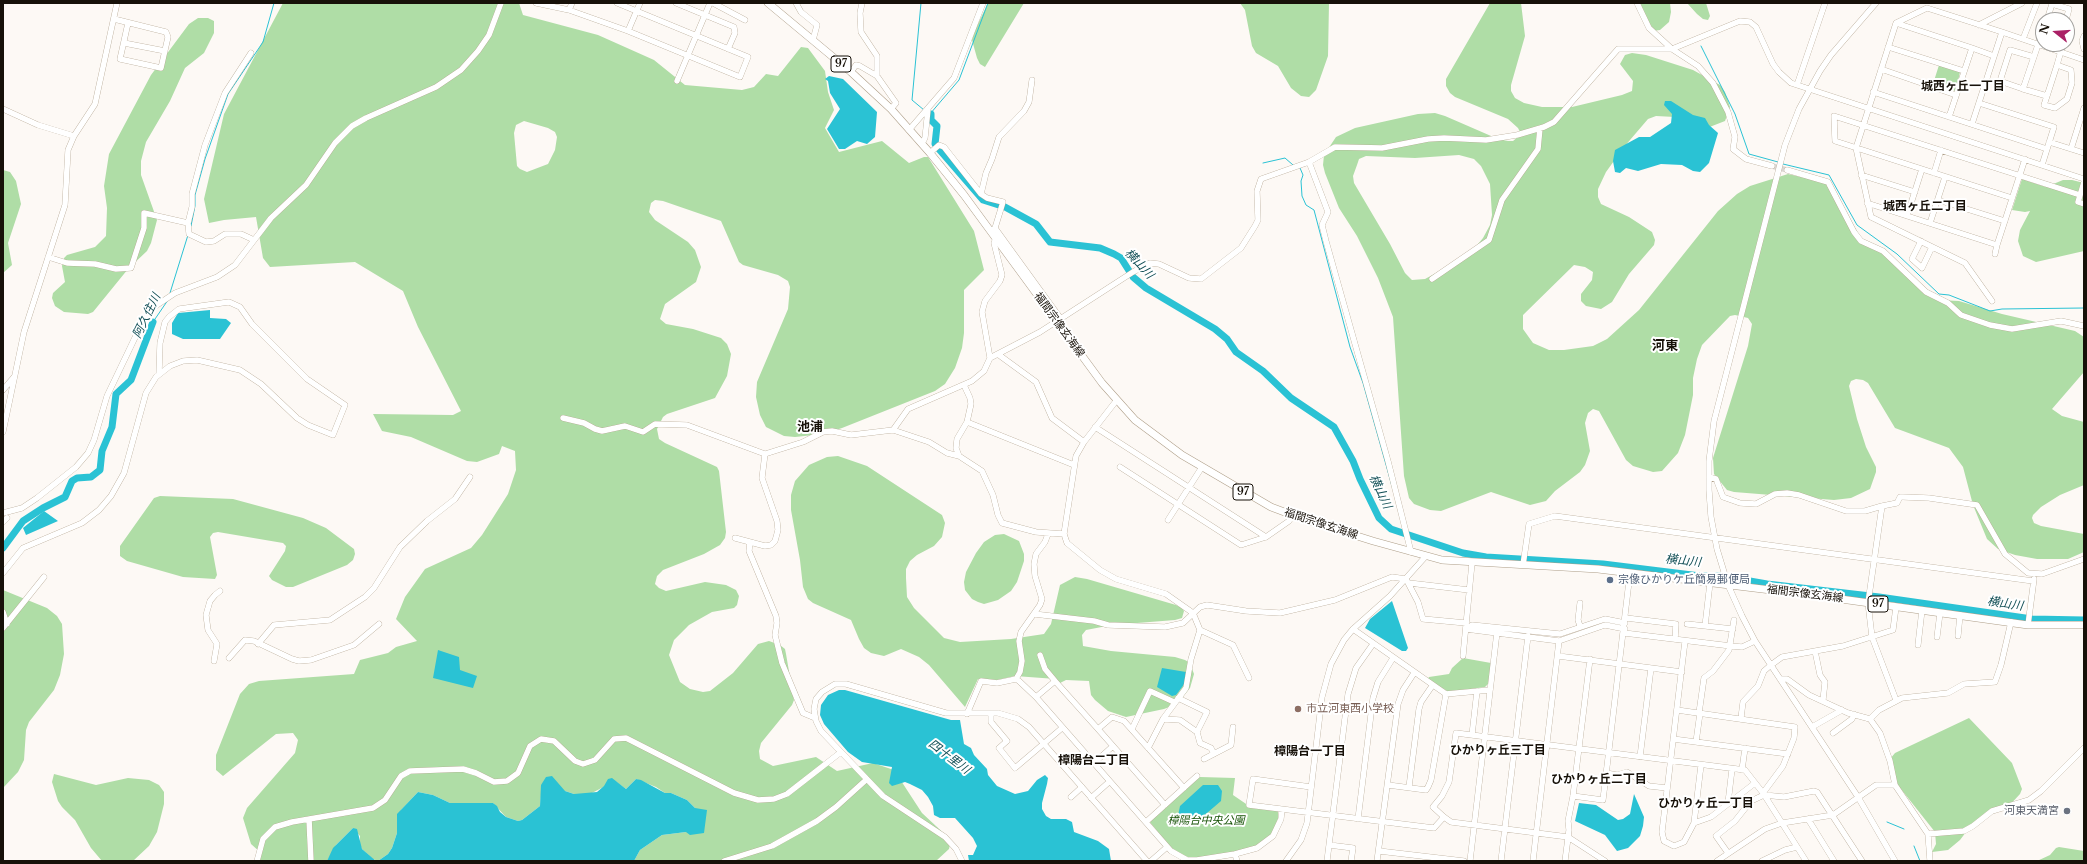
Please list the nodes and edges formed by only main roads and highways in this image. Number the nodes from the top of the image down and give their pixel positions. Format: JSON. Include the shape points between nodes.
{"nodes":[{"id":1,"x":768,"y":3,"type":"edge"},
{"id":2,"x":2084,"y":625,"type":"edge"}],
"edges":[{"from":1,"to":2,"type":"main road","name":"福間宗像玄海線","number":"97","via":[[851,72],[922,143],[993,229],[996,238],[1116,401],[1135,420],[1202,467],[1252,497],[1292,516],[1442,560],[1592,568],[2028,625]]}]}
